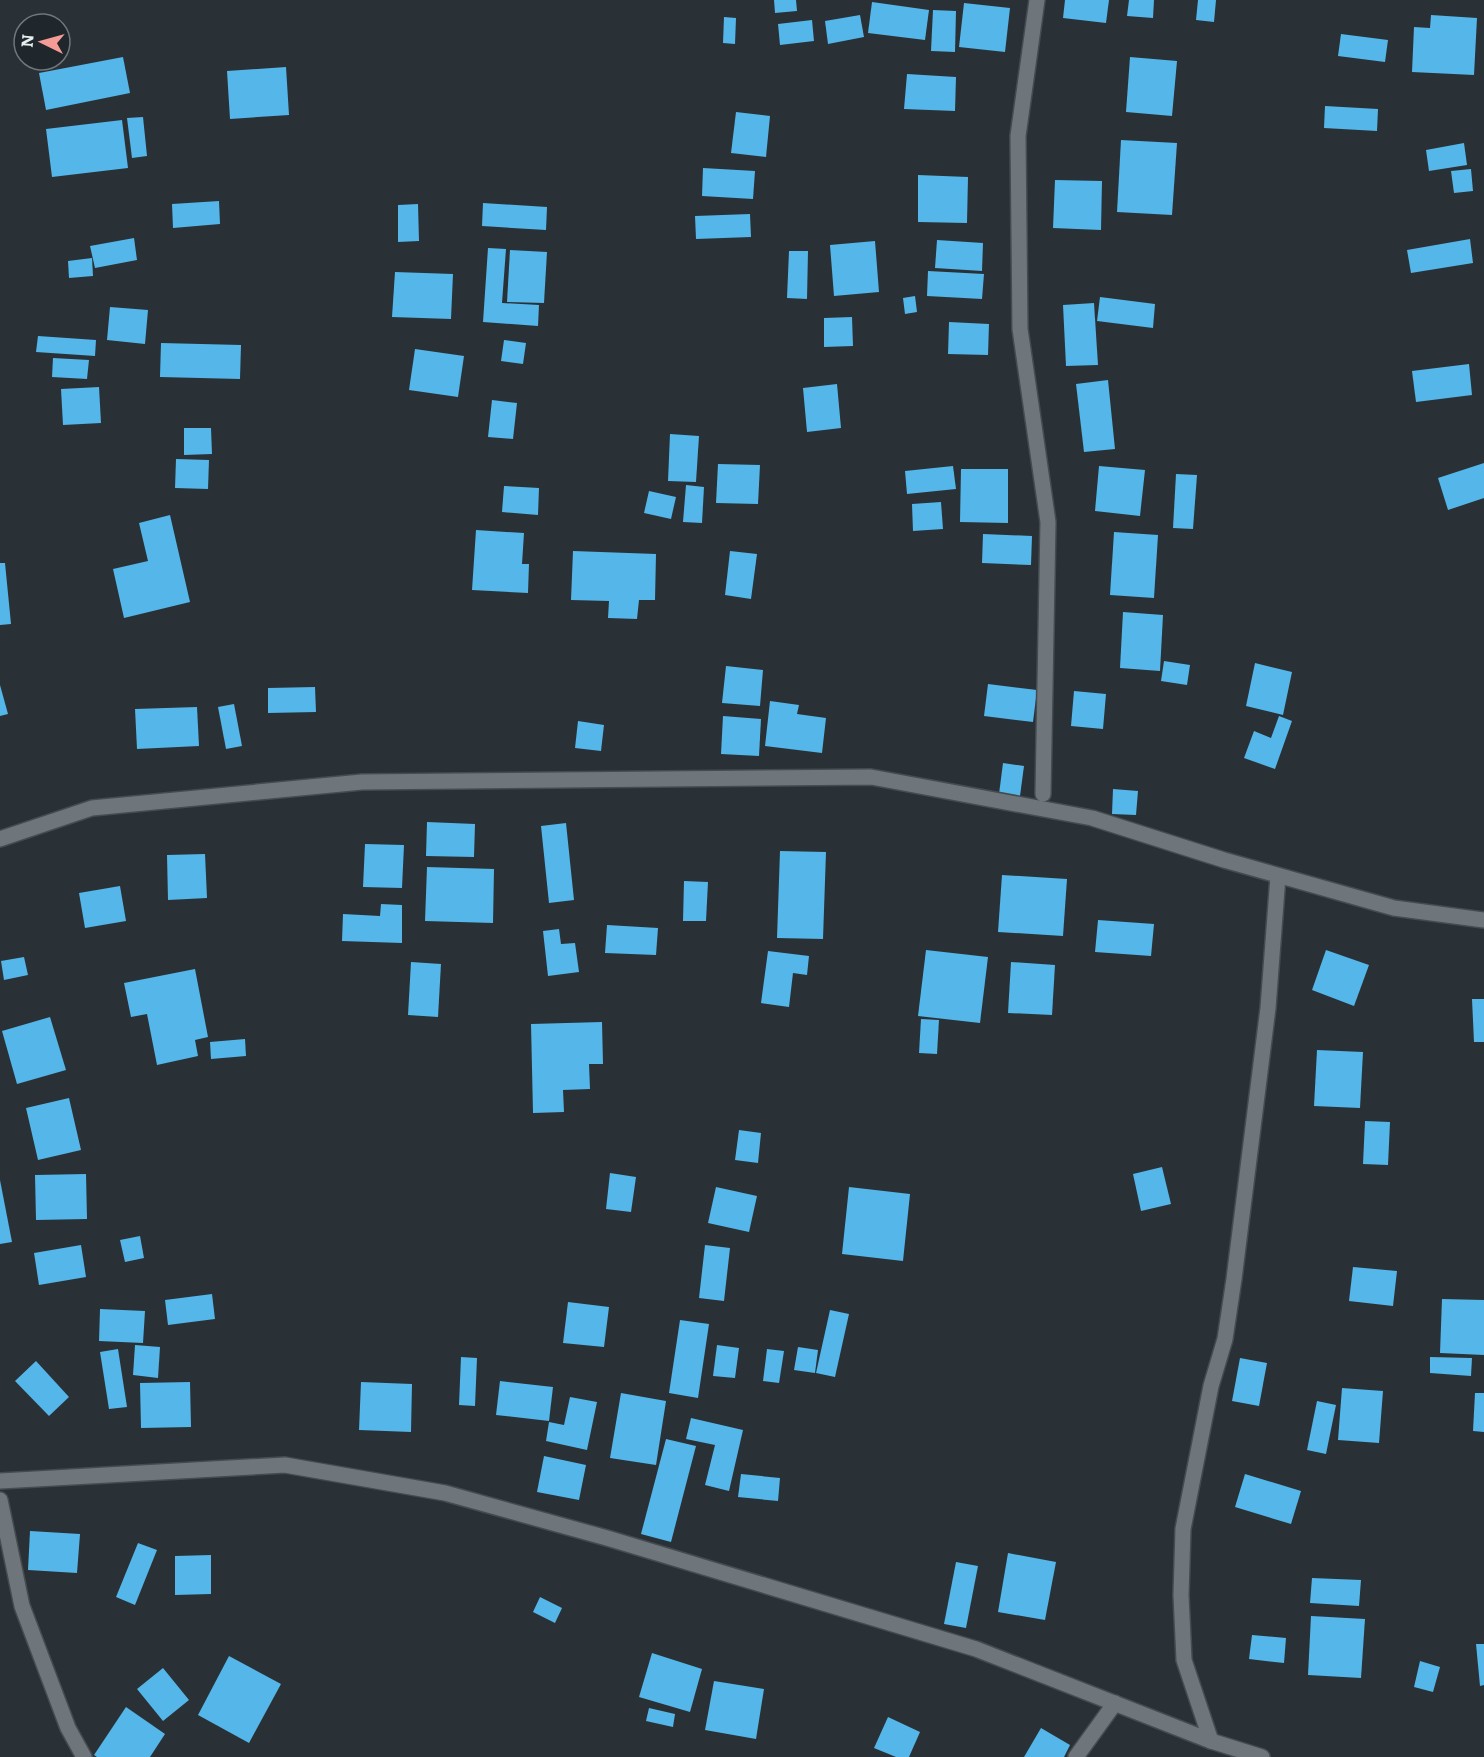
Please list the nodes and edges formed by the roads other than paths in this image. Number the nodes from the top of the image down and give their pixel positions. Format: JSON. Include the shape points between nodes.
{"nodes":[{"id":1,"x":1037,"y":0,"type":"edge"},
{"id":2,"x":1042,"y":794,"type":"dead end"},
{"id":3,"x":0,"y":839,"type":"edge"},
{"id":4,"x":1278,"y":876,"type":"junction"},
{"id":5,"x":1484,"y":920,"type":"edge"},
{"id":6,"x":0,"y":1481,"type":"edge"},
{"id":7,"x":0,"y":1500,"type":"edge"},
{"id":8,"x":1115,"y":1702,"type":"junction"},
{"id":9,"x":1211,"y":1741,"type":"junction"},
{"id":10,"x":84,"y":1757,"type":"edge"},
{"id":11,"x":1076,"y":1757,"type":"edge"},
{"id":12,"x":1262,"y":1757,"type":"edge"}],
"edges":[{"from":1,"to":2,"type":"street","via":[[1018,136],[1020,329],[1048,522]]},
{"from":3,"to":4,"type":"street","via":[[92,808],[362,782],[871,777],[1092,818]]},
{"from":4,"to":5,"type":"street","via":[[1394,908]]},
{"from":4,"to":9,"type":"street","via":[[1268,1008],[1234,1279],[1184,1529],[1184,1660]]},
{"from":6,"to":8,"type":"street","via":[[285,1465],[445,1493],[976,1649]]},
{"from":7,"to":10,"type":"street","via":[[22,1606],[68,1728]]},
{"from":8,"to":9,"type":"street"},
{"from":8,"to":11,"type":"street"},
{"from":9,"to":12,"type":"street"}]}
